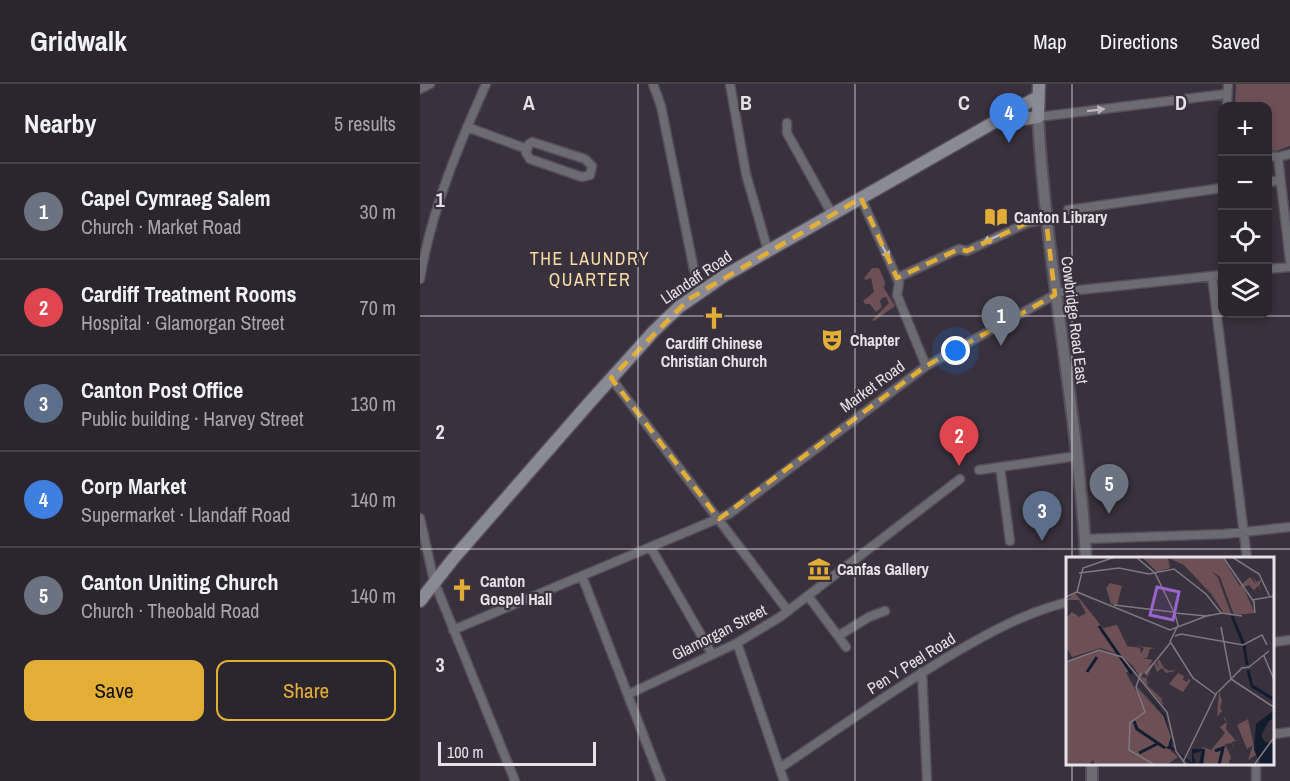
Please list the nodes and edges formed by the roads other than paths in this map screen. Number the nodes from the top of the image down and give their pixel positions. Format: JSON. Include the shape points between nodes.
{"nodes":[{"id":1,"x":430,"y":84,"type":"edge"},
{"id":2,"x":486,"y":84,"type":"edge"},
{"id":3,"x":653,"y":84,"type":"edge"},
{"id":4,"x":730,"y":84,"type":"edge"},
{"id":5,"x":1039,"y":84,"type":"edge"},
{"id":6,"x":1228,"y":84,"type":"edge"},
{"id":7,"x":420,"y":89,"type":"edge"},
{"id":8,"x":1226,"y":94,"type":"junction"},
{"id":9,"x":1038,"y":97,"type":"junction"},
{"id":10,"x":1227,"y":102,"type":"edge"},
{"id":11,"x":1010,"y":117,"type":"junction"},
{"id":12,"x":1038,"y":117,"type":"junction"},
{"id":13,"x":787,"y":123,"type":"dead end"},
{"id":14,"x":467,"y":127,"type":"junction"},
{"id":15,"x":527,"y":149,"type":"junction"},
{"id":16,"x":1290,"y":154,"type":"edge"},
{"id":17,"x":1272,"y":156,"type":"edge"},
{"id":18,"x":1278,"y":157,"type":"junction"},
{"id":19,"x":1290,"y":168,"type":"edge"},
{"id":20,"x":1279,"y":169,"type":"junction"},
{"id":21,"x":1280,"y":180,"type":"junction"},
{"id":22,"x":1272,"y":181,"type":"edge"},
{"id":23,"x":1218,"y":189,"type":"edge"},
{"id":24,"x":861,"y":198,"type":"junction"},
{"id":25,"x":1068,"y":210,"type":"dead end"},
{"id":26,"x":832,"y":214,"type":"junction"},
{"id":27,"x":1046,"y":219,"type":"junction"},
{"id":28,"x":768,"y":251,"type":"junction"},
{"id":29,"x":1290,"y":261,"type":"edge"},
{"id":30,"x":1290,"y":267,"type":"edge"},
{"id":31,"x":1272,"y":269,"type":"edge"},
{"id":32,"x":1218,"y":275,"type":"edge"},
{"id":33,"x":1212,"y":276,"type":"junction"},
{"id":34,"x":897,"y":278,"type":"junction"},
{"id":35,"x":420,"y":279,"type":"edge"},
{"id":36,"x":701,"y":290,"type":"junction"},
{"id":37,"x":1055,"y":295,"type":"junction"},
{"id":38,"x":926,"y":366,"type":"junction"},
{"id":39,"x":611,"y":378,"type":"junction"},
{"id":40,"x":1077,"y":456,"type":"junction"},
{"id":41,"x":1000,"y":467,"type":"junction"},
{"id":42,"x":979,"y":470,"type":"dead end"},
{"id":43,"x":960,"y":479,"type":"dead end"},
{"id":44,"x":420,"y":518,"type":"edge"},
{"id":45,"x":719,"y":519,"type":"junction"},
{"id":46,"x":1290,"y":527,"type":"edge"},
{"id":47,"x":1244,"y":532,"type":"junction"},
{"id":48,"x":1085,"y":539,"type":"junction"},
{"id":49,"x":1010,"y":541,"type":"dead end"},
{"id":50,"x":651,"y":548,"type":"junction"},
{"id":51,"x":1086,"y":557,"type":"edge"},
{"id":52,"x":1246,"y":557,"type":"edge"},
{"id":53,"x":582,"y":576,"type":"junction"},
{"id":54,"x":434,"y":582,"type":"junction"},
{"id":55,"x":808,"y":596,"type":"junction"},
{"id":56,"x":420,"y":601,"type":"edge"},
{"id":57,"x":1066,"y":603,"type":"edge"},
{"id":58,"x":788,"y":611,"type":"junction"},
{"id":59,"x":885,"y":611,"type":"dead end"},
{"id":60,"x":453,"y":630,"type":"junction"},
{"id":61,"x":838,"y":636,"type":"junction"},
{"id":62,"x":1290,"y":640,"type":"edge"},
{"id":63,"x":1275,"y":642,"type":"edge"},
{"id":64,"x":737,"y":643,"type":"junction"},
{"id":65,"x":846,"y":647,"type":"dead end"},
{"id":66,"x":712,"y":654,"type":"junction"},
{"id":67,"x":922,"y":672,"type":"junction"},
{"id":68,"x":629,"y":694,"type":"junction"},
{"id":69,"x":1290,"y":732,"type":"edge"},
{"id":70,"x":1275,"y":734,"type":"edge"},
{"id":71,"x":780,"y":768,"type":"junction"},
{"id":72,"x":515,"y":781,"type":"edge"},
{"id":73,"x":661,"y":781,"type":"edge"},
{"id":74,"x":784,"y":781,"type":"edge"},
{"id":75,"x":927,"y":781,"type":"edge"}],
"edges":[{"from":1,"to":7,"type":"street"},
{"from":2,"to":14,"type":"street"},
{"from":3,"to":36,"type":"street"},
{"from":4,"to":28,"type":"street","via":[[744,167]]},
{"from":5,"to":9,"type":"main road","name":"Cowbridge Road East"},
{"from":6,"to":8,"type":"street"},
{"from":8,"to":10,"type":"street"},
{"from":12,"to":8,"type":"street","one_way":true},
{"from":9,"to":11,"type":"main road","name":"Llandaff Road","via":[[1012,111]]},
{"from":9,"to":12,"type":"main road","name":"Cowbridge Road East"},
{"from":11,"to":12,"type":"main road","name":"Llandaff Road"},
{"from":11,"to":24,"type":"main road","name":"Llandaff Road","via":[[998,120]]},
{"from":12,"to":27,"type":"street","name":"Cowbridge Road East"},
{"from":13,"to":26,"type":"street","via":[[787,133]]},
{"from":14,"to":15,"type":"street"},
{"from":14,"to":35,"type":"street","via":[[438,206]]},
{"from":15,"to":15,"type":"street","via":[[534,142],[585,159],[592,166],[590,175],[582,177],[530,159]]},
{"from":16,"to":18,"type":"street"},
{"from":17,"to":18,"type":"street"},
{"from":18,"to":20,"type":"street"},
{"from":19,"to":20,"type":"street"},
{"from":20,"to":21,"type":"street"},
{"from":21,"to":22,"type":"street"},
{"from":21,"to":29,"type":"street"},
{"from":23,"to":25,"type":"street"},
{"from":24,"to":26,"type":"main road","name":"Llandaff Road"},
{"from":24,"to":34,"type":"street","one_way":true},
{"from":26,"to":28,"type":"main road","name":"Llandaff Road"},
{"from":27,"to":34,"type":"street","one_way":true,"via":[[1027,223],[967,251],[959,249]]},
{"from":27,"to":37,"type":"street","name":"Cowbridge Road East"},
{"from":28,"to":36,"type":"main road","name":"Llandaff Road"},
{"from":30,"to":31,"type":"street"},
{"from":32,"to":33,"type":"street","name":"Market Road"},
{"from":33,"to":37,"type":"street","name":"Market Road"},
{"from":33,"to":47,"type":"street"},
{"from":34,"to":38,"type":"street","via":[[897,295]]},
{"from":36,"to":39,"type":"main road","name":"Llandaff Road","via":[[665,319]]},
{"from":37,"to":38,"type":"street","name":"Market Road"},
{"from":37,"to":40,"type":"street","name":"Cowbridge Road East"},
{"from":38,"to":45,"type":"street","name":"Market Road"},
{"from":39,"to":45,"type":"street"},
{"from":39,"to":54,"type":"main road","name":"Llandaff Road"},
{"from":40,"to":41,"type":"street"},
{"from":40,"to":48,"type":"street","name":"Cowbridge Road East"},
{"from":41,"to":42,"type":"street"},
{"from":41,"to":49,"type":"street"},
{"from":43,"to":55,"type":"street","name":"Glamorgan Street"},
{"from":44,"to":54,"type":"street"},
{"from":45,"to":50,"type":"street","name":"Market Road"},
{"from":45,"to":58,"type":"street"},
{"from":46,"to":47,"type":"street"},
{"from":47,"to":48,"type":"street"},
{"from":47,"to":52,"type":"street"},
{"from":48,"to":51,"type":"street","name":"Cowbridge Road East"},
{"from":50,"to":53,"type":"street","name":"Market Road"},
{"from":50,"to":66,"type":"street"},
{"from":53,"to":60,"type":"street","name":"Market Road"},
{"from":53,"to":68,"type":"street"},
{"from":54,"to":56,"type":"main road","name":"Llandaff Road"},
{"from":54,"to":60,"type":"street"},
{"from":55,"to":58,"type":"street","name":"Glamorgan Street"},
{"from":55,"to":61,"type":"street"},
{"from":57,"to":67,"type":"street","name":"Pen Y Peel Road","via":[[1019,618]]},
{"from":58,"to":64,"type":"street","name":"Glamorgan Street"},
{"from":59,"to":61,"type":"street"},
{"from":60,"to":72,"type":"street"},
{"from":61,"to":65,"type":"street"},
{"from":62,"to":63,"type":"street"},
{"from":64,"to":66,"type":"street","name":"Glamorgan Street"},
{"from":64,"to":71,"type":"street"},
{"from":66,"to":68,"type":"street","name":"Glamorgan Street"},
{"from":67,"to":71,"type":"street","name":"Pen Y Peel Road"},
{"from":67,"to":75,"type":"street"},
{"from":68,"to":73,"type":"street"},
{"from":69,"to":70,"type":"street"},
{"from":71,"to":74,"type":"street"}]}
